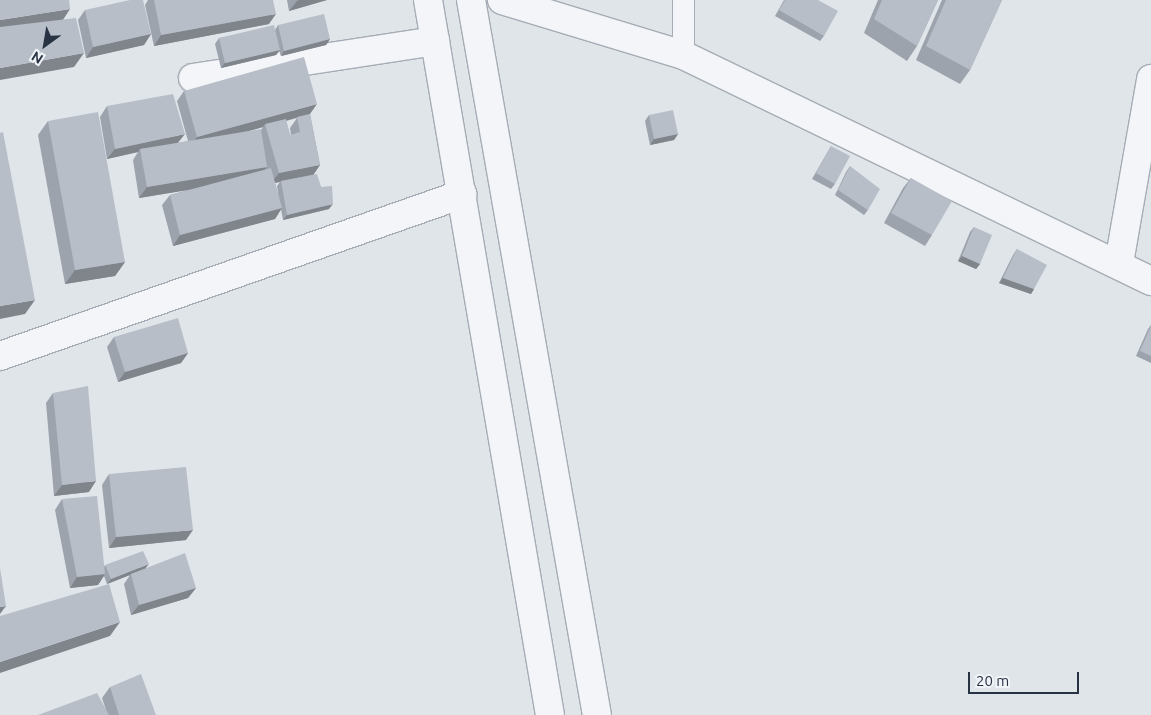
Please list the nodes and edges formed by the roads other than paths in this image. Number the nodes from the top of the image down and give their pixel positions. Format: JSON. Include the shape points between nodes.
{"nodes":[{"id":1,"x":428,"y":0,"type":"edge"},
{"id":2,"x":471,"y":0,"type":"edge"},
{"id":3,"x":502,"y":0,"type":"edge"},
{"id":4,"x":683,"y":0,"type":"edge"},
{"id":5,"x":435,"y":41,"type":"junction"},
{"id":6,"x":683,"y":55,"type":"junction"},
{"id":7,"x":193,"y":78,"type":"dead end"},
{"id":8,"x":1151,"y":79,"type":"edge"},
{"id":9,"x":462,"y":194,"type":"junction"},
{"id":10,"x":1119,"y":263,"type":"junction"},
{"id":11,"x":1151,"y":281,"type":"edge"},
{"id":12,"x":0,"y":356,"type":"edge"},
{"id":13,"x":550,"y":715,"type":"edge"},
{"id":14,"x":597,"y":715,"type":"edge"}],
"edges":[{"from":1,"to":5,"type":"street"},
{"from":2,"to":14,"type":"street"},
{"from":3,"to":6,"type":"street"},
{"from":4,"to":6,"type":"lane"},
{"from":5,"to":7,"type":"street"},
{"from":5,"to":9,"type":"street"},
{"from":6,"to":10,"type":"street"},
{"from":8,"to":10,"type":"street"},
{"from":9,"to":12,"type":"street"},
{"from":9,"to":13,"type":"street"},
{"from":10,"to":11,"type":"street"}]}
